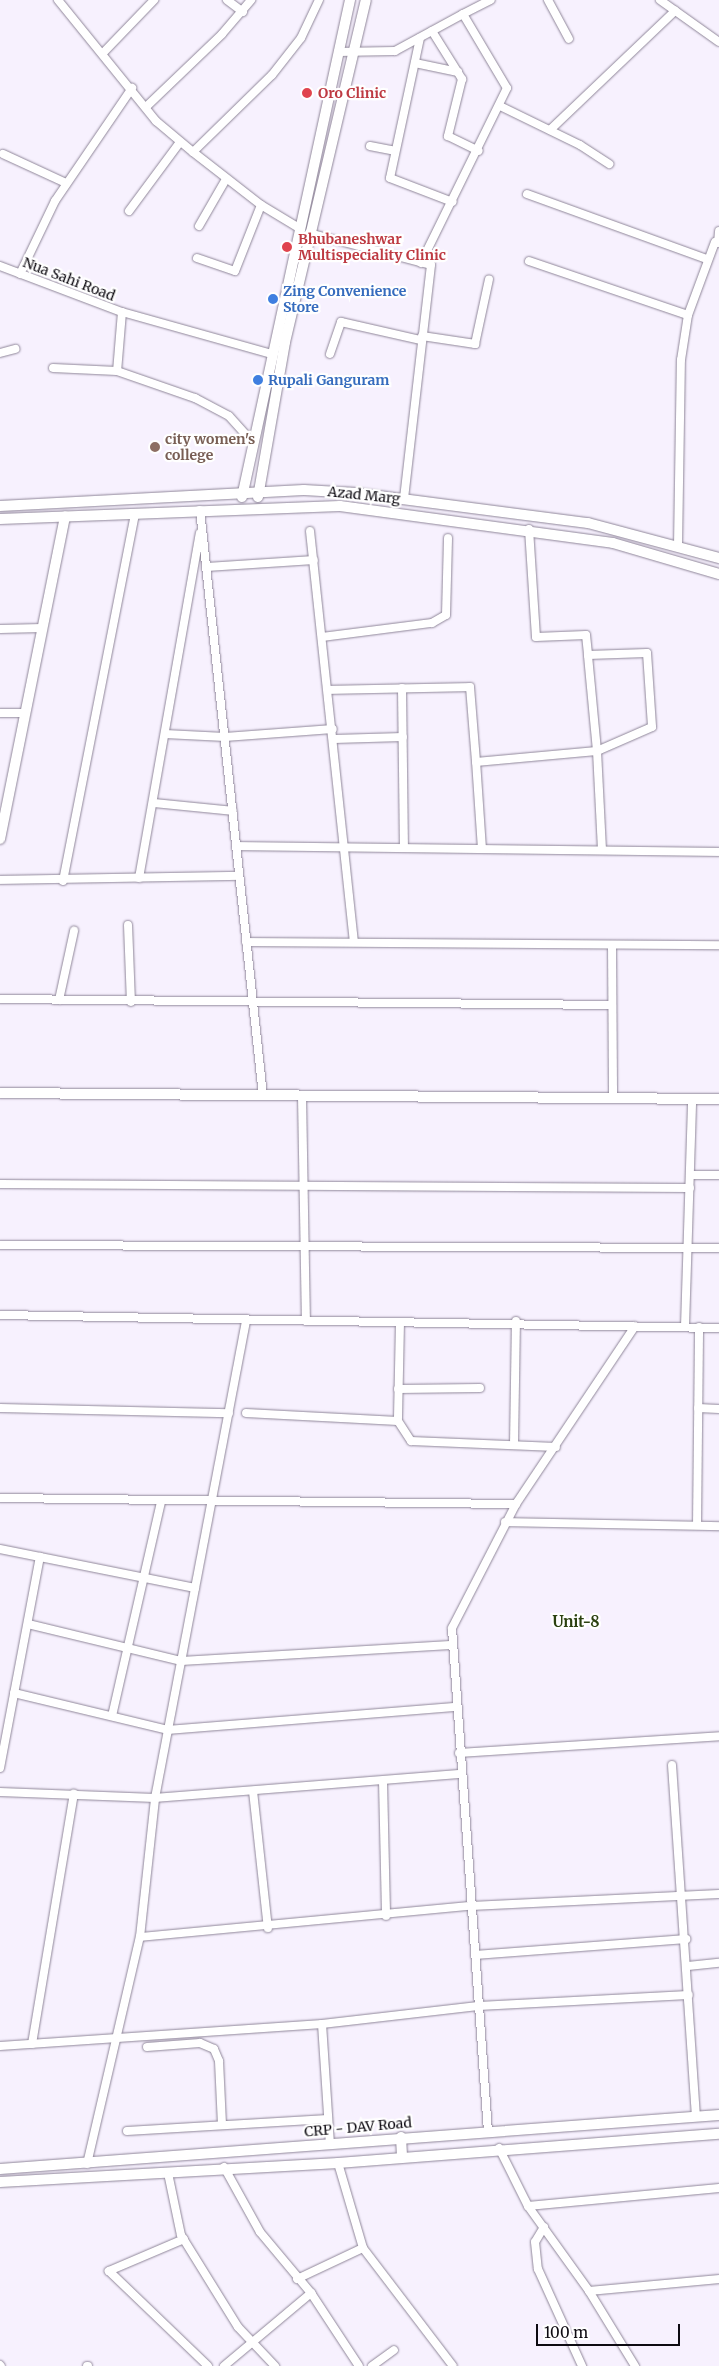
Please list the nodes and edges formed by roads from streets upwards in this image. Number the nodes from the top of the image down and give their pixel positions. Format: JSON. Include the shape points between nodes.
{"nodes":[{"id":1,"x":71,"y":0,"type":"edge"},
{"id":2,"x":154,"y":0,"type":"edge"},
{"id":3,"x":227,"y":0,"type":"edge"},
{"id":4,"x":251,"y":0,"type":"edge"},
{"id":5,"x":319,"y":0,"type":"edge"},
{"id":6,"x":350,"y":0,"type":"edge"},
{"id":7,"x":366,"y":0,"type":"edge"},
{"id":8,"x":491,"y":0,"type":"edge"},
{"id":9,"x":548,"y":0,"type":"edge"},
{"id":10,"x":660,"y":0,"type":"edge"},
{"id":11,"x":61,"y":3,"type":"edge"},
{"id":12,"x":675,"y":11,"type":"junction"},
{"id":13,"x":243,"y":12,"type":"junction"},
{"id":14,"x":463,"y":14,"type":"junction"},
{"id":15,"x":432,"y":31,"type":"junction"},
{"id":16,"x":420,"y":38,"type":"junction"},
{"id":17,"x":569,"y":39,"type":"dead end"},
{"id":18,"x":719,"y":42,"type":"edge"},
{"id":19,"x":103,"y":52,"type":"junction"},
{"id":20,"x":338,"y":52,"type":"junction"},
{"id":21,"x":355,"y":55,"type":"junction"},
{"id":22,"x":415,"y":63,"type":"junction"},
{"id":23,"x":458,"y":72,"type":"junction"},
{"id":24,"x":132,"y":88,"type":"junction"},
{"id":25,"x":147,"y":106,"type":"junction"},
{"id":26,"x":500,"y":106,"type":"junction"},
{"id":27,"x":550,"y":130,"type":"junction"},
{"id":28,"x":180,"y":142,"type":"junction"},
{"id":29,"x":370,"y":146,"type":"dead end"},
{"id":30,"x":395,"y":150,"type":"junction"},
{"id":31,"x":479,"y":151,"type":"junction"},
{"id":32,"x":192,"y":152,"type":"junction"},
{"id":33,"x":3,"y":154,"type":"dead end"},
{"id":34,"x":609,"y":164,"type":"dead end"},
{"id":35,"x":226,"y":179,"type":"junction"},
{"id":36,"x":66,"y":183,"type":"junction"},
{"id":37,"x":527,"y":194,"type":"dead end"},
{"id":38,"x":453,"y":202,"type":"junction"},
{"id":39,"x":261,"y":205,"type":"junction"},
{"id":40,"x":129,"y":211,"type":"dead end"},
{"id":41,"x":200,"y":226,"type":"dead end"},
{"id":42,"x":299,"y":228,"type":"junction"},
{"id":43,"x":719,"y":231,"type":"edge"},
{"id":44,"x":309,"y":233,"type":"junction"},
{"id":45,"x":717,"y":243,"type":"edge"},
{"id":46,"x":196,"y":258,"type":"dead end"},
{"id":47,"x":707,"y":259,"type":"junction"},
{"id":48,"x":530,"y":261,"type":"dead end"},
{"id":49,"x":421,"y":263,"type":"junction"},
{"id":50,"x":0,"y":266,"type":"edge"},
{"id":51,"x":20,"y":274,"type":"junction"},
{"id":52,"x":488,"y":279,"type":"dead end"},
{"id":53,"x":122,"y":312,"type":"junction"},
{"id":54,"x":688,"y":315,"type":"junction"},
{"id":55,"x":422,"y":338,"type":"junction"},
{"id":56,"x":15,"y":349,"type":"dead end"},
{"id":57,"x":0,"y":353,"type":"edge"},
{"id":58,"x":272,"y":354,"type":"junction"},
{"id":59,"x":330,"y":354,"type":"dead end"},
{"id":60,"x":53,"y":368,"type":"dead end"},
{"id":61,"x":117,"y":371,"type":"junction"},
{"id":62,"x":253,"y":443,"type":"junction"},
{"id":63,"x":259,"y":492,"type":"junction"},
{"id":64,"x":242,"y":493,"type":"junction"},
{"id":65,"x":404,"y":499,"type":"junction"},
{"id":66,"x":0,"y":506,"type":"edge"},
{"id":67,"x":257,"y":506,"type":"junction"},
{"id":68,"x":241,"y":507,"type":"junction"},
{"id":69,"x":200,"y":510,"type":"junction"},
{"id":70,"x":136,"y":513,"type":"junction"},
{"id":71,"x":65,"y":516,"type":"junction"},
{"id":72,"x":0,"y":519,"type":"edge"},
{"id":73,"x":202,"y":523,"type":"junction"},
{"id":74,"x":529,"y":530,"type":"junction"},
{"id":75,"x":310,"y":531,"type":"dead end"},
{"id":76,"x":448,"y":538,"type":"dead end"},
{"id":77,"x":678,"y":546,"type":"junction"},
{"id":78,"x":719,"y":558,"type":"edge"},
{"id":79,"x":314,"y":560,"type":"junction"},
{"id":80,"x":206,"y":567,"type":"junction"},
{"id":81,"x":719,"y":574,"type":"edge"},
{"id":82,"x":42,"y":628,"type":"junction"},
{"id":83,"x":0,"y":629,"type":"edge"},
{"id":84,"x":322,"y":637,"type":"junction"},
{"id":85,"x":588,"y":655,"type":"junction"},
{"id":86,"x":402,"y":688,"type":"junction"},
{"id":87,"x":328,"y":690,"type":"junction"},
{"id":88,"x":0,"y":713,"type":"edge"},
{"id":89,"x":25,"y":713,"type":"junction"},
{"id":90,"x":333,"y":729,"type":"junction"},
{"id":91,"x":165,"y":734,"type":"junction"},
{"id":92,"x":225,"y":737,"type":"junction"},
{"id":93,"x":403,"y":737,"type":"junction"},
{"id":94,"x":334,"y":739,"type":"junction"},
{"id":95,"x":597,"y":751,"type":"junction"},
{"id":96,"x":476,"y":762,"type":"junction"},
{"id":97,"x":153,"y":803,"type":"junction"},
{"id":98,"x":233,"y":811,"type":"junction"},
{"id":99,"x":2,"y":818,"type":"edge"},
{"id":100,"x":0,"y":840,"type":"edge"},
{"id":101,"x":236,"y":846,"type":"junction"},
{"id":102,"x":346,"y":847,"type":"junction"},
{"id":103,"x":404,"y":848,"type":"junction"},
{"id":104,"x":482,"y":849,"type":"junction"},
{"id":105,"x":602,"y":850,"type":"junction"},
{"id":106,"x":719,"y":852,"type":"edge"},
{"id":107,"x":239,"y":876,"type":"junction"},
{"id":108,"x":139,"y":878,"type":"junction"},
{"id":109,"x":0,"y":880,"type":"edge"},
{"id":110,"x":63,"y":881,"type":"junction"},
{"id":111,"x":128,"y":925,"type":"dead end"},
{"id":112,"x":74,"y":931,"type":"dead end"},
{"id":113,"x":354,"y":941,"type":"junction"},
{"id":114,"x":246,"y":942,"type":"junction"},
{"id":115,"x":612,"y":945,"type":"junction"},
{"id":116,"x":719,"y":945,"type":"edge"},
{"id":117,"x":0,"y":999,"type":"edge"},
{"id":118,"x":59,"y":1000,"type":"junction"},
{"id":119,"x":131,"y":1002,"type":"junction"},
{"id":120,"x":253,"y":1004,"type":"junction"},
{"id":121,"x":612,"y":1005,"type":"junction"},
{"id":122,"x":0,"y":1093,"type":"edge"},
{"id":123,"x":263,"y":1096,"type":"junction"},
{"id":124,"x":302,"y":1096,"type":"junction"},
{"id":125,"x":612,"y":1099,"type":"junction"},
{"id":126,"x":719,"y":1099,"type":"edge"},
{"id":127,"x":692,"y":1100,"type":"junction"},
{"id":128,"x":690,"y":1175,"type":"junction"},
{"id":129,"x":719,"y":1175,"type":"edge"},
{"id":130,"x":0,"y":1184,"type":"edge"},
{"id":131,"x":304,"y":1186,"type":"junction"},
{"id":132,"x":690,"y":1188,"type":"junction"},
{"id":133,"x":0,"y":1246,"type":"edge"},
{"id":134,"x":304,"y":1247,"type":"junction"},
{"id":135,"x":688,"y":1248,"type":"junction"},
{"id":136,"x":719,"y":1248,"type":"edge"},
{"id":137,"x":0,"y":1315,"type":"edge"},
{"id":138,"x":246,"y":1320,"type":"junction"},
{"id":139,"x":306,"y":1321,"type":"junction"},
{"id":140,"x":516,"y":1321,"type":"junction"},
{"id":141,"x":400,"y":1322,"type":"junction"},
{"id":142,"x":635,"y":1326,"type":"junction"},
{"id":143,"x":685,"y":1327,"type":"junction"},
{"id":144,"x":699,"y":1327,"type":"junction"},
{"id":145,"x":719,"y":1328,"type":"edge"},
{"id":146,"x":480,"y":1388,"type":"dead end"},
{"id":147,"x":398,"y":1389,"type":"junction"},
{"id":148,"x":0,"y":1408,"type":"edge"},
{"id":149,"x":698,"y":1408,"type":"junction"},
{"id":150,"x":719,"y":1409,"type":"edge"},
{"id":151,"x":229,"y":1413,"type":"junction"},
{"id":152,"x":246,"y":1413,"type":"dead end"},
{"id":153,"x":398,"y":1421,"type":"junction"},
{"id":154,"x":514,"y":1444,"type":"junction"},
{"id":155,"x":556,"y":1447,"type":"junction"},
{"id":156,"x":0,"y":1498,"type":"edge"},
{"id":157,"x":161,"y":1502,"type":"junction"},
{"id":158,"x":211,"y":1503,"type":"junction"},
{"id":159,"x":516,"y":1504,"type":"junction"},
{"id":160,"x":505,"y":1522,"type":"junction"},
{"id":161,"x":696,"y":1525,"type":"junction"},
{"id":162,"x":719,"y":1526,"type":"edge"},
{"id":163,"x":0,"y":1549,"type":"edge"},
{"id":164,"x":40,"y":1557,"type":"junction"},
{"id":165,"x":143,"y":1578,"type":"junction"},
{"id":166,"x":195,"y":1588,"type":"junction"},
{"id":167,"x":28,"y":1624,"type":"junction"},
{"id":168,"x":451,"y":1644,"type":"junction"},
{"id":169,"x":127,"y":1648,"type":"junction"},
{"id":170,"x":181,"y":1661,"type":"junction"},
{"id":171,"x":14,"y":1693,"type":"junction"},
{"id":172,"x":456,"y":1707,"type":"junction"},
{"id":173,"x":112,"y":1716,"type":"junction"},
{"id":174,"x":168,"y":1730,"type":"junction"},
{"id":175,"x":719,"y":1736,"type":"edge"},
{"id":176,"x":459,"y":1753,"type":"junction"},
{"id":177,"x":672,"y":1765,"type":"dead end"},
{"id":178,"x":0,"y":1768,"type":"edge"},
{"id":179,"x":461,"y":1774,"type":"junction"},
{"id":180,"x":383,"y":1781,"type":"junction"},
{"id":181,"x":254,"y":1791,"type":"junction"},
{"id":182,"x":0,"y":1792,"type":"edge"},
{"id":183,"x":74,"y":1793,"type":"junction"},
{"id":184,"x":155,"y":1798,"type":"junction"},
{"id":185,"x":719,"y":1894,"type":"edge"},
{"id":186,"x":683,"y":1896,"type":"junction"},
{"id":187,"x":471,"y":1906,"type":"junction"},
{"id":188,"x":386,"y":1916,"type":"junction"},
{"id":189,"x":268,"y":1928,"type":"junction"},
{"id":190,"x":140,"y":1937,"type":"junction"},
{"id":191,"x":686,"y":1940,"type":"junction"},
{"id":192,"x":475,"y":1955,"type":"junction"},
{"id":193,"x":719,"y":1963,"type":"edge"},
{"id":194,"x":688,"y":1966,"type":"junction"},
{"id":195,"x":689,"y":1995,"type":"junction"},
{"id":196,"x":478,"y":2006,"type":"junction"},
{"id":197,"x":322,"y":2024,"type":"junction"},
{"id":198,"x":114,"y":2038,"type":"junction"},
{"id":199,"x":32,"y":2044,"type":"junction"},
{"id":200,"x":0,"y":2046,"type":"edge"},
{"id":201,"x":147,"y":2046,"type":"dead end"},
{"id":202,"x":719,"y":2114,"type":"edge"},
{"id":203,"x":696,"y":2116,"type":"junction"},
{"id":204,"x":328,"y":2119,"type":"junction"},
{"id":205,"x":222,"y":2125,"type":"junction"},
{"id":206,"x":127,"y":2131,"type":"dead end"},
{"id":207,"x":488,"y":2132,"type":"junction"},
{"id":208,"x":719,"y":2134,"type":"edge"},
{"id":209,"x":401,"y":2137,"type":"junction"},
{"id":210,"x":330,"y":2143,"type":"junction"},
{"id":211,"x":499,"y":2148,"type":"junction"},
{"id":212,"x":402,"y":2157,"type":"junction"},
{"id":213,"x":338,"y":2163,"type":"junction"},
{"id":214,"x":87,"y":2164,"type":"junction"},
{"id":215,"x":224,"y":2167,"type":"junction"},
{"id":216,"x":0,"y":2169,"type":"edge"},
{"id":217,"x":168,"y":2173,"type":"junction"},
{"id":218,"x":0,"y":2182,"type":"edge"},
{"id":219,"x":719,"y":2188,"type":"edge"},
{"id":220,"x":528,"y":2206,"type":"junction"},
{"id":221,"x":544,"y":2227,"type":"junction"},
{"id":222,"x":184,"y":2239,"type":"junction"},
{"id":223,"x":363,"y":2248,"type":"junction"},
{"id":224,"x":297,"y":2279,"type":"junction"},
{"id":225,"x":719,"y":2279,"type":"edge"},
{"id":226,"x":589,"y":2291,"type":"junction"},
{"id":227,"x":311,"y":2293,"type":"junction"},
{"id":228,"x":251,"y":2340,"type":"junction"},
{"id":229,"x":394,"y":2350,"type":"dead end"},
{"id":230,"x":208,"y":2366,"type":"edge"},
{"id":231,"x":224,"y":2366,"type":"edge"},
{"id":232,"x":274,"y":2366,"type":"edge"},
{"id":233,"x":359,"y":2366,"type":"edge"},
{"id":234,"x":372,"y":2366,"type":"edge"},
{"id":235,"x":453,"y":2366,"type":"edge"},
{"id":236,"x":582,"y":2366,"type":"edge"},
{"id":237,"x":635,"y":2366,"type":"edge"}],
"edges":[{"from":1,"to":11,"type":"street"},
{"from":2,"to":19,"type":"street"},
{"from":3,"to":13,"type":"street"},
{"from":4,"to":13,"type":"street"},
{"from":5,"to":32,"type":"street","via":[[301,38],[272,76]]},
{"from":6,"to":20,"type":"street"},
{"from":7,"to":21,"type":"street"},
{"from":8,"to":14,"type":"street"},
{"from":9,"to":17,"type":"street"},
{"from":10,"to":12,"type":"street"},
{"from":11,"to":19,"type":"street"},
{"from":12,"to":18,"type":"street"},
{"from":12,"to":27,"type":"street"},
{"from":13,"to":25,"type":"street"},
{"from":14,"to":15,"type":"street"},
{"from":14,"to":26,"type":"street","via":[[507,88]]},
{"from":15,"to":16,"type":"street"},
{"from":15,"to":23,"type":"street"},
{"from":16,"to":21,"type":"street","via":[[395,52]]},
{"from":16,"to":22,"type":"street"},
{"from":19,"to":24,"type":"street"},
{"from":20,"to":21,"type":"street"},
{"from":20,"to":42,"type":"street"},
{"from":21,"to":44,"type":"street"},
{"from":22,"to":23,"type":"street"},
{"from":22,"to":30,"type":"street"},
{"from":23,"to":31,"type":"street","via":[[462,79],[448,136]]},
{"from":24,"to":25,"type":"street"},
{"from":24,"to":36,"type":"street"},
{"from":25,"to":28,"type":"street","via":[[156,121]]},
{"from":26,"to":27,"type":"street"},
{"from":26,"to":31,"type":"street"},
{"from":27,"to":34,"type":"street"},
{"from":28,"to":32,"type":"street"},
{"from":28,"to":40,"type":"street"},
{"from":29,"to":30,"type":"street"},
{"from":30,"to":38,"type":"street","via":[[390,178]]},
{"from":31,"to":38,"type":"street"},
{"from":32,"to":35,"type":"street"},
{"from":33,"to":36,"type":"street"},
{"from":35,"to":39,"type":"street"},
{"from":35,"to":41,"type":"street"},
{"from":36,"to":51,"type":"street"},
{"from":37,"to":47,"type":"street"},
{"from":38,"to":49,"type":"street"},
{"from":39,"to":42,"type":"street"},
{"from":39,"to":46,"type":"street","via":[[235,271]]},
{"from":42,"to":58,"type":"street"},
{"from":43,"to":45,"type":"street"},
{"from":44,"to":49,"type":"street"},
{"from":44,"to":63,"type":"street"},
{"from":45,"to":47,"type":"street"},
{"from":47,"to":54,"type":"street"},
{"from":48,"to":54,"type":"street"},
{"from":49,"to":55,"type":"street","via":[[431,265]]},
{"from":50,"to":51,"type":"street","name":"Nua Sahi Road"},
{"from":51,"to":53,"type":"street","name":"Nua Sahi Road"},
{"from":52,"to":55,"type":"street","via":[[475,344]]},
{"from":53,"to":58,"type":"street"},
{"from":53,"to":61,"type":"street","name":"Nua Sahi Road"},
{"from":54,"to":77,"type":"street","via":[[681,360]]},
{"from":55,"to":59,"type":"street","via":[[341,322]]},
{"from":55,"to":65,"type":"street"},
{"from":56,"to":57,"type":"street"},
{"from":58,"to":62,"type":"street"},
{"from":60,"to":61,"type":"street"},
{"from":61,"to":62,"type":"street","via":[[195,398],[229,416]]},
{"from":62,"to":64,"type":"street"},
{"from":63,"to":64,"type":"street","name":"Azad Marg"},
{"from":63,"to":65,"type":"street","name":"Azad Marg","via":[[312,491]]},
{"from":63,"to":67,"type":"street"},
{"from":64,"to":66,"type":"street","name":"Azad Marg"},
{"from":64,"to":68,"type":"street"},
{"from":65,"to":77,"type":"street","name":"Azad Marg","via":[[588,523]]},
{"from":67,"to":68,"type":"street","name":"Azad Marg"},
{"from":67,"to":74,"type":"street","name":"Azad Marg","via":[[340,506]]},
{"from":68,"to":69,"type":"street","name":"Azad Marg"},
{"from":69,"to":70,"type":"street","name":"Azad Marg"},
{"from":69,"to":73,"type":"street"},
{"from":70,"to":71,"type":"street","name":"Azad Marg"},
{"from":70,"to":110,"type":"street"},
{"from":71,"to":72,"type":"street","name":"Azad Marg"},
{"from":71,"to":82,"type":"street"},
{"from":73,"to":80,"type":"street"},
{"from":73,"to":91,"type":"street"},
{"from":74,"to":81,"type":"street","name":"Azad Marg","via":[[613,543]]},
{"from":74,"to":85,"type":"street","via":[[536,637],[586,635]]},
{"from":75,"to":79,"type":"street"},
{"from":76,"to":84,"type":"street","via":[[446,615],[432,622]]},
{"from":77,"to":78,"type":"street","name":"Azad Marg"},
{"from":79,"to":80,"type":"street"},
{"from":79,"to":84,"type":"street"},
{"from":80,"to":92,"type":"street"},
{"from":82,"to":83,"type":"street"},
{"from":82,"to":89,"type":"street"},
{"from":84,"to":87,"type":"street"},
{"from":85,"to":95,"type":"street"},
{"from":85,"to":95,"type":"street","via":[[647,653],[652,727]]},
{"from":86,"to":87,"type":"street"},
{"from":86,"to":93,"type":"street"},
{"from":86,"to":96,"type":"street","via":[[470,687]]},
{"from":87,"to":90,"type":"street"},
{"from":88,"to":89,"type":"street"},
{"from":89,"to":99,"type":"street"},
{"from":90,"to":92,"type":"street"},
{"from":90,"to":94,"type":"street"},
{"from":91,"to":92,"type":"street"},
{"from":91,"to":97,"type":"street"},
{"from":92,"to":98,"type":"street"},
{"from":93,"to":94,"type":"street"},
{"from":93,"to":103,"type":"street"},
{"from":94,"to":102,"type":"street"},
{"from":95,"to":96,"type":"street"},
{"from":95,"to":105,"type":"street"},
{"from":96,"to":104,"type":"street"},
{"from":97,"to":98,"type":"street"},
{"from":97,"to":108,"type":"street"},
{"from":98,"to":101,"type":"street"},
{"from":99,"to":100,"type":"street"},
{"from":101,"to":102,"type":"street"},
{"from":101,"to":107,"type":"street"},
{"from":102,"to":103,"type":"street"},
{"from":102,"to":113,"type":"street"},
{"from":103,"to":104,"type":"street"},
{"from":104,"to":105,"type":"street"},
{"from":105,"to":106,"type":"street"},
{"from":107,"to":108,"type":"street"},
{"from":107,"to":114,"type":"street"},
{"from":108,"to":110,"type":"street"},
{"from":109,"to":110,"type":"street"},
{"from":111,"to":119,"type":"street"},
{"from":112,"to":118,"type":"street"},
{"from":113,"to":114,"type":"street"},
{"from":113,"to":115,"type":"street"},
{"from":114,"to":120,"type":"street"},
{"from":115,"to":116,"type":"street"},
{"from":115,"to":121,"type":"street"},
{"from":117,"to":118,"type":"street"},
{"from":118,"to":119,"type":"street"},
{"from":119,"to":120,"type":"street"},
{"from":120,"to":121,"type":"street"},
{"from":120,"to":123,"type":"street"},
{"from":121,"to":125,"type":"street"},
{"from":122,"to":123,"type":"street"},
{"from":123,"to":124,"type":"street"},
{"from":124,"to":125,"type":"street"},
{"from":124,"to":131,"type":"street"},
{"from":125,"to":127,"type":"street"},
{"from":126,"to":127,"type":"street"},
{"from":127,"to":128,"type":"street"},
{"from":128,"to":129,"type":"street"},
{"from":128,"to":132,"type":"street"},
{"from":130,"to":131,"type":"street"},
{"from":131,"to":132,"type":"street"},
{"from":131,"to":134,"type":"street"},
{"from":132,"to":135,"type":"street"},
{"from":133,"to":134,"type":"street"},
{"from":134,"to":135,"type":"street"},
{"from":134,"to":139,"type":"street"},
{"from":135,"to":136,"type":"street"},
{"from":135,"to":143,"type":"street"},
{"from":137,"to":138,"type":"street"},
{"from":138,"to":139,"type":"street"},
{"from":138,"to":151,"type":"street"},
{"from":139,"to":141,"type":"street"},
{"from":140,"to":141,"type":"street"},
{"from":140,"to":142,"type":"street"},
{"from":140,"to":154,"type":"street"},
{"from":141,"to":147,"type":"street"},
{"from":142,"to":143,"type":"street"},
{"from":142,"to":155,"type":"street"},
{"from":143,"to":144,"type":"street"},
{"from":144,"to":145,"type":"street"},
{"from":144,"to":149,"type":"street"},
{"from":146,"to":147,"type":"street"},
{"from":147,"to":153,"type":"street"},
{"from":148,"to":151,"type":"street"},
{"from":149,"to":150,"type":"street"},
{"from":149,"to":161,"type":"street"},
{"from":151,"to":158,"type":"street"},
{"from":152,"to":153,"type":"street"},
{"from":153,"to":154,"type":"street","via":[[415,1444]]},
{"from":154,"to":155,"type":"street"},
{"from":155,"to":159,"type":"street"},
{"from":156,"to":157,"type":"street"},
{"from":157,"to":158,"type":"street"},
{"from":157,"to":165,"type":"street"},
{"from":158,"to":159,"type":"street"},
{"from":158,"to":166,"type":"street"},
{"from":159,"to":160,"type":"street"},
{"from":160,"to":161,"type":"street"},
{"from":160,"to":168,"type":"street","via":[[452,1628]]},
{"from":161,"to":162,"type":"street"},
{"from":163,"to":164,"type":"street"},
{"from":164,"to":165,"type":"street"},
{"from":164,"to":167,"type":"street"},
{"from":165,"to":166,"type":"street"},
{"from":165,"to":169,"type":"street"},
{"from":166,"to":170,"type":"street"},
{"from":167,"to":169,"type":"street"},
{"from":167,"to":171,"type":"street"},
{"from":168,"to":170,"type":"street"},
{"from":168,"to":172,"type":"street"},
{"from":169,"to":170,"type":"street"},
{"from":169,"to":173,"type":"street"},
{"from":170,"to":174,"type":"street"},
{"from":171,"to":173,"type":"street"},
{"from":171,"to":178,"type":"street"},
{"from":172,"to":174,"type":"street"},
{"from":172,"to":176,"type":"street"},
{"from":173,"to":174,"type":"street"},
{"from":174,"to":184,"type":"street"},
{"from":175,"to":176,"type":"street"},
{"from":176,"to":179,"type":"street"},
{"from":177,"to":186,"type":"street"},
{"from":179,"to":180,"type":"street"},
{"from":179,"to":187,"type":"street"},
{"from":180,"to":181,"type":"street"},
{"from":180,"to":188,"type":"street"},
{"from":181,"to":184,"type":"street"},
{"from":181,"to":189,"type":"street"},
{"from":182,"to":183,"type":"street"},
{"from":183,"to":184,"type":"street"},
{"from":183,"to":199,"type":"street"},
{"from":184,"to":190,"type":"street"},
{"from":185,"to":186,"type":"street"},
{"from":186,"to":187,"type":"street"},
{"from":186,"to":191,"type":"street"},
{"from":187,"to":188,"type":"street"},
{"from":187,"to":192,"type":"street"},
{"from":188,"to":189,"type":"street"},
{"from":189,"to":190,"type":"street"},
{"from":190,"to":198,"type":"street"},
{"from":191,"to":192,"type":"street"},
{"from":191,"to":194,"type":"street"},
{"from":192,"to":196,"type":"street"},
{"from":193,"to":194,"type":"street"},
{"from":194,"to":195,"type":"street"},
{"from":195,"to":196,"type":"street"},
{"from":195,"to":203,"type":"street"},
{"from":196,"to":197,"type":"street"},
{"from":196,"to":207,"type":"street"},
{"from":197,"to":198,"type":"street"},
{"from":197,"to":204,"type":"street"},
{"from":198,"to":199,"type":"street"},
{"from":198,"to":214,"type":"street"},
{"from":199,"to":200,"type":"street"},
{"from":201,"to":205,"type":"street","via":[[200,2043],[214,2049],[219,2061]]},
{"from":202,"to":203,"type":"street","name":"CRP - DAV Road"},
{"from":203,"to":207,"type":"street","name":"CRP - DAV Road"},
{"from":204,"to":205,"type":"street"},
{"from":204,"to":210,"type":"street"},
{"from":205,"to":206,"type":"street"},
{"from":207,"to":209,"type":"street","name":"CRP - DAV Road"},
{"from":208,"to":211,"type":"street"},
{"from":209,"to":210,"type":"street","name":"CRP - DAV Road"},
{"from":209,"to":212,"type":"street"},
{"from":210,"to":214,"type":"street","name":"CRP - DAV Road"},
{"from":211,"to":212,"type":"street"},
{"from":211,"to":220,"type":"street"},
{"from":212,"to":213,"type":"street"},
{"from":213,"to":215,"type":"street"},
{"from":213,"to":223,"type":"street"},
{"from":214,"to":216,"type":"street","name":"CRP - DAV Road"},
{"from":215,"to":217,"type":"street"},
{"from":215,"to":224,"type":"street","via":[[260,2232]]},
{"from":217,"to":218,"type":"street"},
{"from":217,"to":222,"type":"street","via":[[173,2213]]},
{"from":219,"to":220,"type":"street"},
{"from":220,"to":221,"type":"street"},
{"from":221,"to":226,"type":"street"},
{"from":221,"to":236,"type":"street","via":[[535,2242],[538,2269]]},
{"from":222,"to":228,"type":"street"},
{"from":222,"to":230,"type":"street","via":[[109,2271]]},
{"from":223,"to":224,"type":"street"},
{"from":223,"to":235,"type":"street"},
{"from":224,"to":227,"type":"street"},
{"from":225,"to":226,"type":"street"},
{"from":226,"to":237,"type":"street"},
{"from":227,"to":228,"type":"street"},
{"from":227,"to":233,"type":"street"},
{"from":228,"to":231,"type":"street"},
{"from":228,"to":232,"type":"street"},
{"from":229,"to":234,"type":"street"}]}
